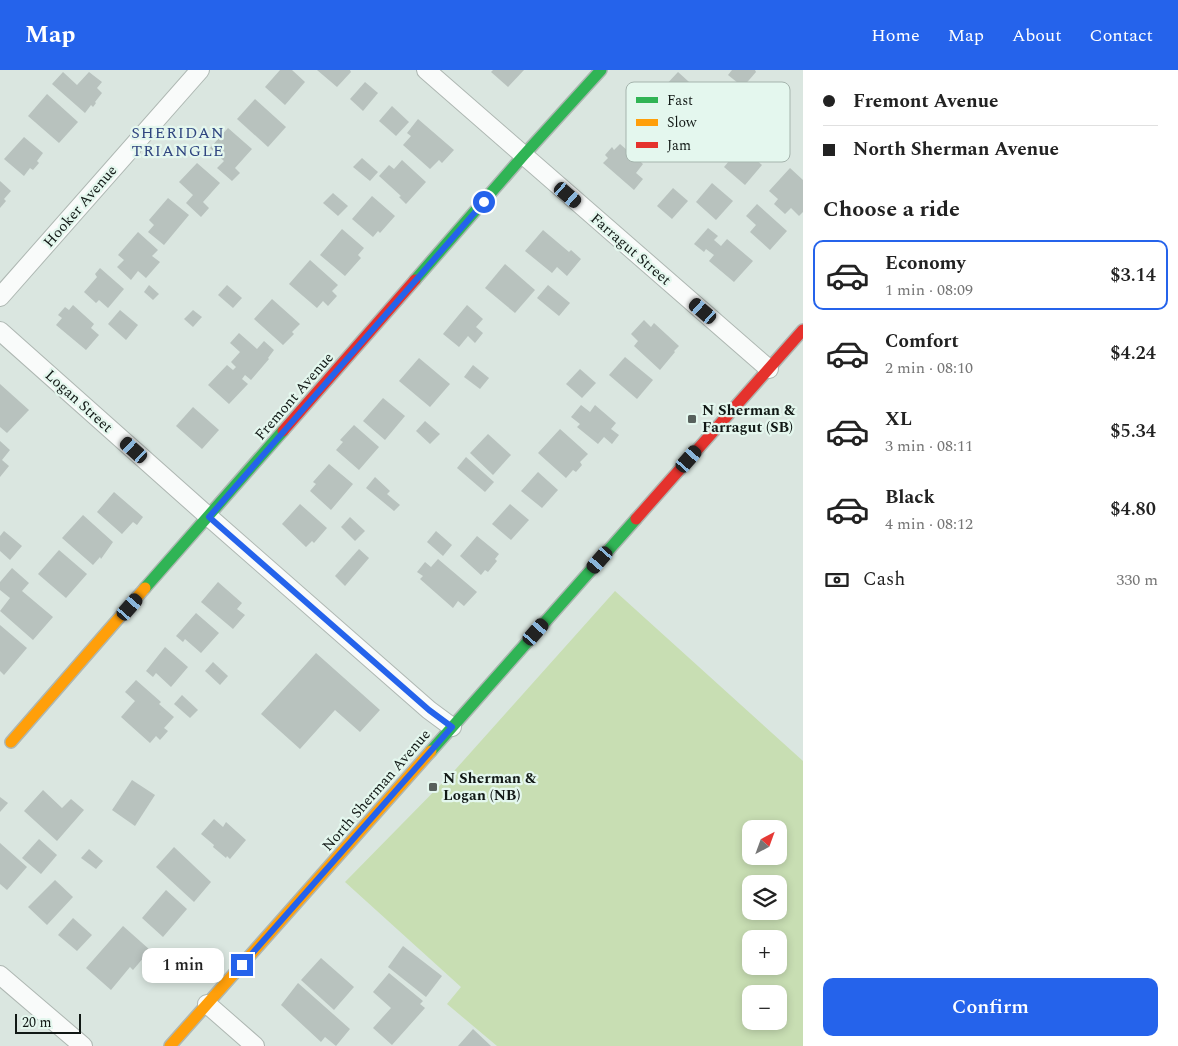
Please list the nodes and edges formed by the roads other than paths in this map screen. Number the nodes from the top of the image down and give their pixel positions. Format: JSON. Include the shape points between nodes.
{"nodes":[{"id":1,"x":200,"y":70,"type":"edge"},
{"id":2,"x":426,"y":70,"type":"edge"},
{"id":3,"x":601,"y":70,"type":"edge"},
{"id":4,"x":523,"y":156,"type":"junction"},
{"id":5,"x":0,"y":297,"type":"edge"},
{"id":6,"x":803,"y":330,"type":"edge"},
{"id":7,"x":0,"y":331,"type":"edge"},
{"id":8,"x":769,"y":369,"type":"junction"},
{"id":9,"x":209,"y":517,"type":"junction"},
{"id":10,"x":452,"y":727,"type":"junction"},
{"id":11,"x":11,"y":742,"type":"dead end"},
{"id":12,"x":0,"y":975,"type":"edge"},
{"id":13,"x":207,"y":1004,"type":"junction"},
{"id":14,"x":83,"y":1046,"type":"edge"},
{"id":15,"x":170,"y":1046,"type":"edge"},
{"id":16,"x":255,"y":1046,"type":"edge"}],
"edges":[{"from":1,"to":5,"type":"street","name":"Hooker Avenue"},
{"from":2,"to":4,"type":"street","name":"Farragut Street"},
{"from":3,"to":4,"type":"street","name":"Fremont Avenue"},
{"from":4,"to":8,"type":"street","name":"Farragut Street"},
{"from":4,"to":9,"type":"street","name":"Fremont Avenue"},
{"from":6,"to":8,"type":"street","name":"North Sherman Avenue"},
{"from":7,"to":9,"type":"street","name":"Logan Street"},
{"from":8,"to":10,"type":"street","name":"North Sherman Avenue"},
{"from":9,"to":10,"type":"street","name":"Logan Street"},
{"from":9,"to":11,"type":"street","name":"Fremont Avenue"},
{"from":10,"to":13,"type":"street","name":"North Sherman Avenue"},
{"from":12,"to":14,"type":"street"},
{"from":13,"to":15,"type":"street","name":"North Sherman Avenue"},
{"from":13,"to":16,"type":"street"}]}
